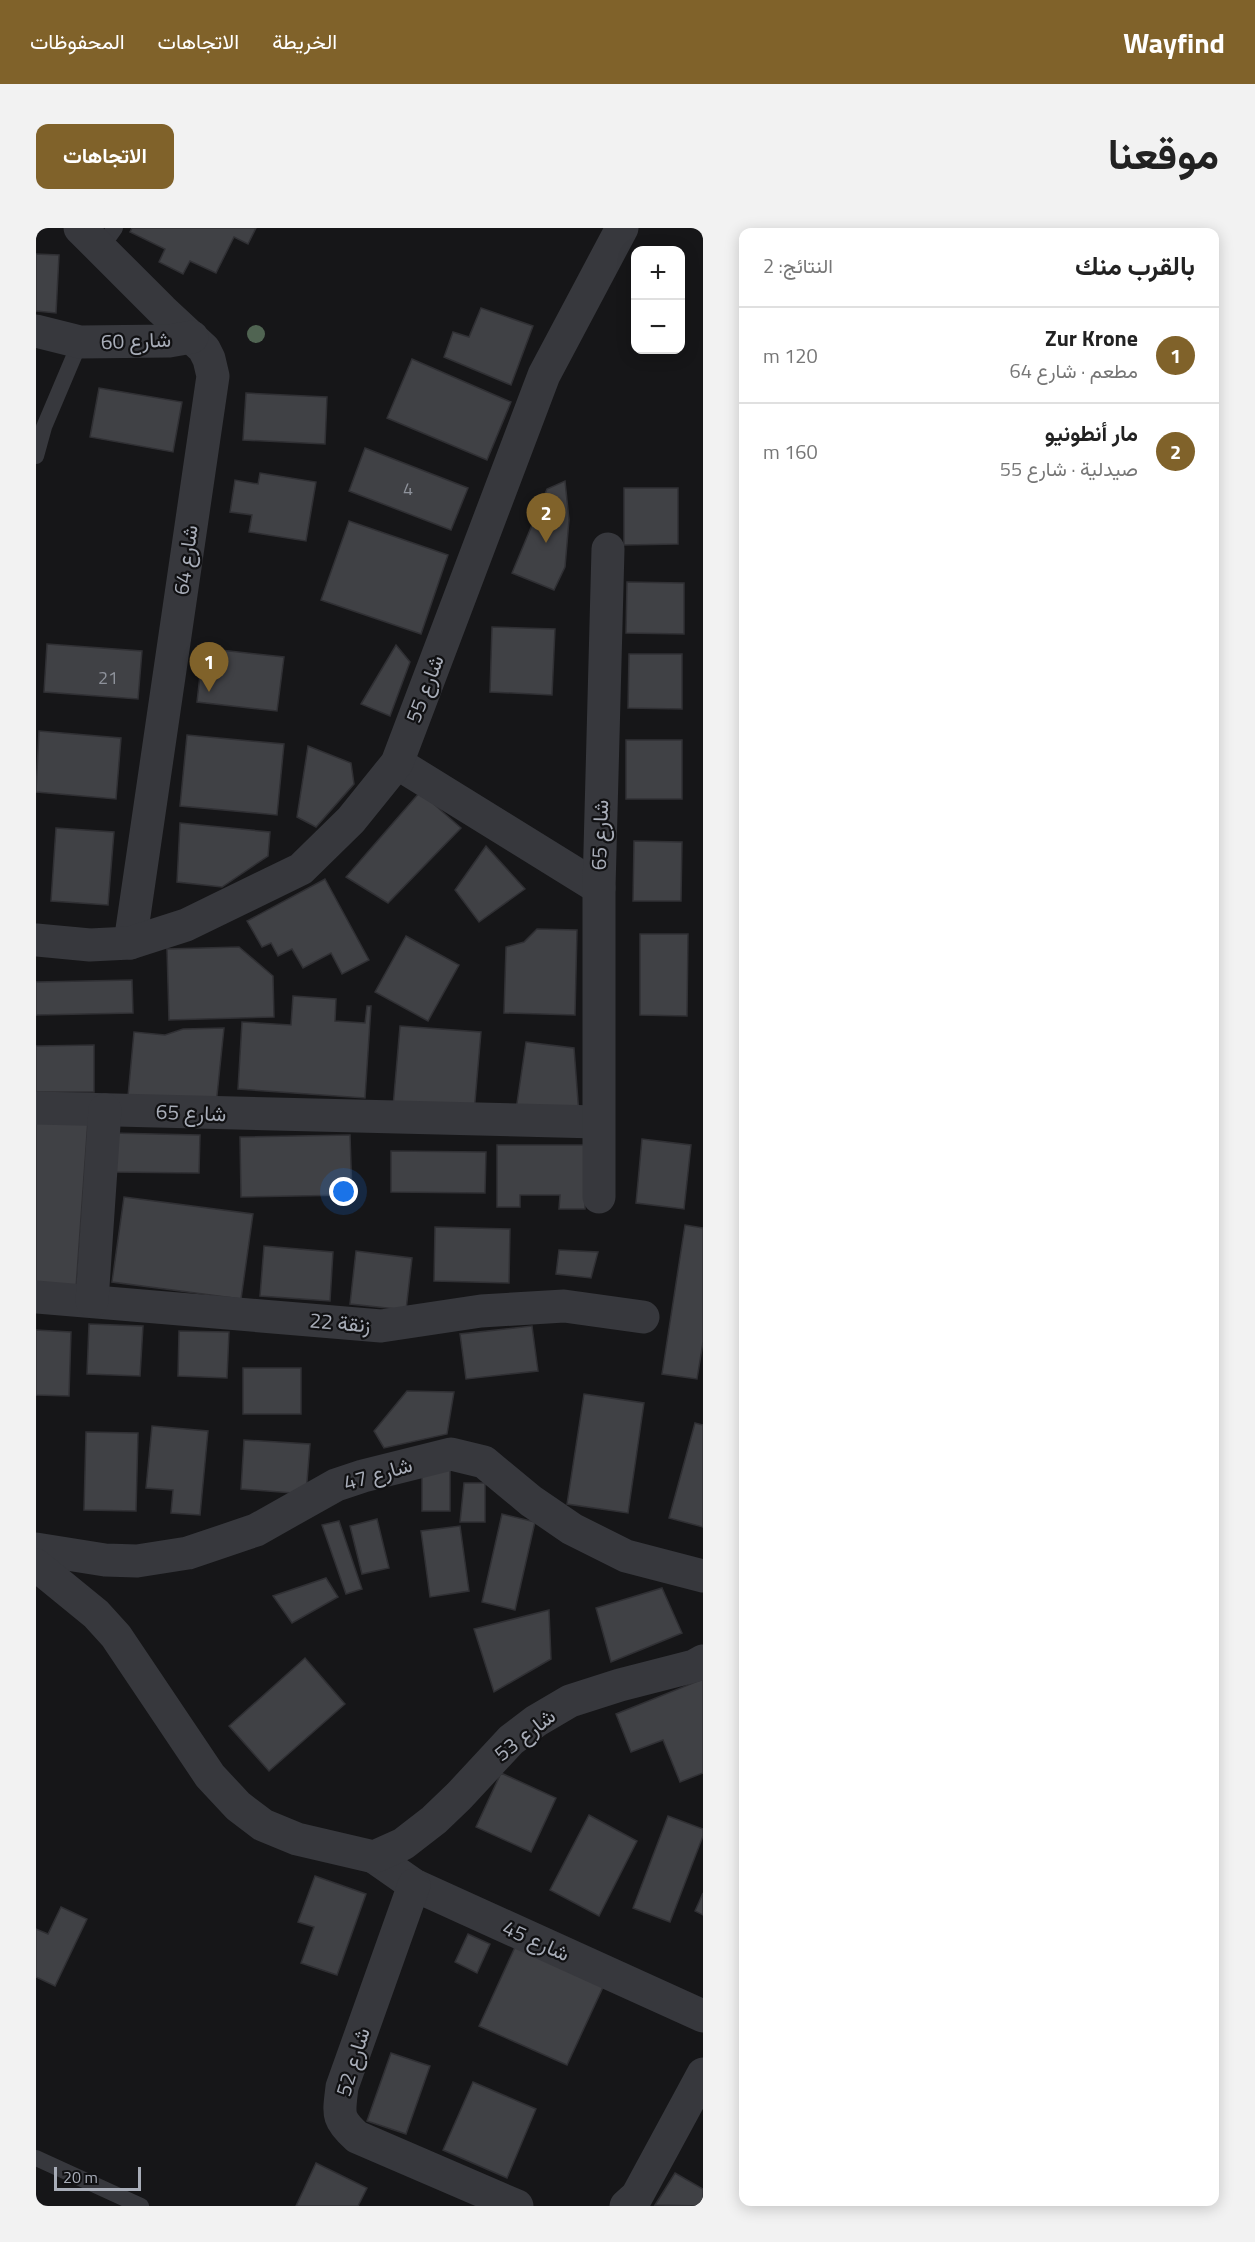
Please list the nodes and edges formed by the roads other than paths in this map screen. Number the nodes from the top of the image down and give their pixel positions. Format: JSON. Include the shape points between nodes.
{"nodes":[{"id":1,"x":622,"y":228,"type":"edge"},
{"id":2,"x":98,"y":235,"type":"edge"},
{"id":3,"x":36,"y":331,"type":"edge"},
{"id":4,"x":192,"y":337,"type":"junction"},
{"id":5,"x":80,"y":342,"type":"junction"},
{"id":6,"x":36,"y":456,"type":"edge"},
{"id":7,"x":608,"y":549,"type":"dead end"},
{"id":8,"x":397,"y":763,"type":"junction"},
{"id":9,"x":598,"y":888,"type":"junction"},
{"id":10,"x":36,"y":940,"type":"edge"},
{"id":11,"x":130,"y":943,"type":"junction"},
{"id":12,"x":36,"y":1108,"type":"edge"},
{"id":13,"x":105,"y":1110,"type":"junction"},
{"id":14,"x":597,"y":1122,"type":"junction"},
{"id":15,"x":599,"y":1197,"type":"dead end"},
{"id":16,"x":36,"y":1297,"type":"edge"},
{"id":17,"x":92,"y":1301,"type":"junction"},
{"id":18,"x":643,"y":1317,"type":"dead end"},
{"id":19,"x":36,"y":1550,"type":"edge"},
{"id":20,"x":36,"y":1565,"type":"edge"},
{"id":21,"x":703,"y":1576,"type":"edge"},
{"id":22,"x":703,"y":1661,"type":"edge"},
{"id":23,"x":374,"y":1857,"type":"junction"},
{"id":24,"x":414,"y":1886,"type":"junction"},
{"id":25,"x":703,"y":2016,"type":"edge"},
{"id":26,"x":703,"y":2074,"type":"edge"},
{"id":27,"x":36,"y":2158,"type":"edge"},
{"id":28,"x":141,"y":2206,"type":"edge"},
{"id":29,"x":517,"y":2206,"type":"edge"},
{"id":30,"x":626,"y":2206,"type":"edge"}],
"edges":[{"from":1,"to":8,"type":"street","name":"شارع 55","via":[[544,375]]},
{"from":2,"to":4,"type":"street","name":"شارع 64","via":[[162,310]]},
{"from":3,"to":5,"type":"street","name":"شارع 60"},
{"from":4,"to":5,"type":"street","name":"شارع 60"},
{"from":4,"to":11,"type":"street","name":"شارع 64","via":[[204,349],[213,376]]},
{"from":5,"to":6,"type":"lane","name":"شارع 60"},
{"from":7,"to":9,"type":"street","name":"شارع 65"},
{"from":8,"to":9,"type":"street"},
{"from":8,"to":11,"type":"street","name":"شارع 55","via":[[351,820],[301,868],[186,925]]},
{"from":9,"to":14,"type":"street","name":"شارع 65"},
{"from":10,"to":11,"type":"street","name":"شارع 55","via":[[90,945]]},
{"from":12,"to":13,"type":"street","name":"شارع 65"},
{"from":13,"to":14,"type":"street","name":"شارع 65"},
{"from":13,"to":17,"type":"street"},
{"from":14,"to":15,"type":"street","name":"شارع 65"},
{"from":16,"to":17,"type":"street","name":"زنقة 22"},
{"from":17,"to":18,"type":"street","name":"زنقة 22","via":[[381,1326],[481,1311],[564,1306]]},
{"from":19,"to":21,"type":"street","name":"شارع 47","via":[[137,1561],[188,1553],[256,1530],[336,1485],[451,1454],[484,1462],[531,1501],[626,1556]]},
{"from":20,"to":23,"type":"street","via":[[96,1614],[116,1636],[210,1776],[238,1806],[263,1825],[297,1839]]},
{"from":22,"to":23,"type":"street","name":"شارع 53","via":[[570,1701],[511,1740],[434,1820],[403,1844]]},
{"from":23,"to":24,"type":"street","name":"شارع 45"},
{"from":24,"to":25,"type":"street","name":"شارع 45"},
{"from":24,"to":29,"type":"street","name":"شارع 52","via":[[342,2087],[339,2111],[343,2125],[357,2137]]},
{"from":26,"to":30,"type":"street","via":[[637,2196]]},
{"from":27,"to":28,"type":"lane"}]}
